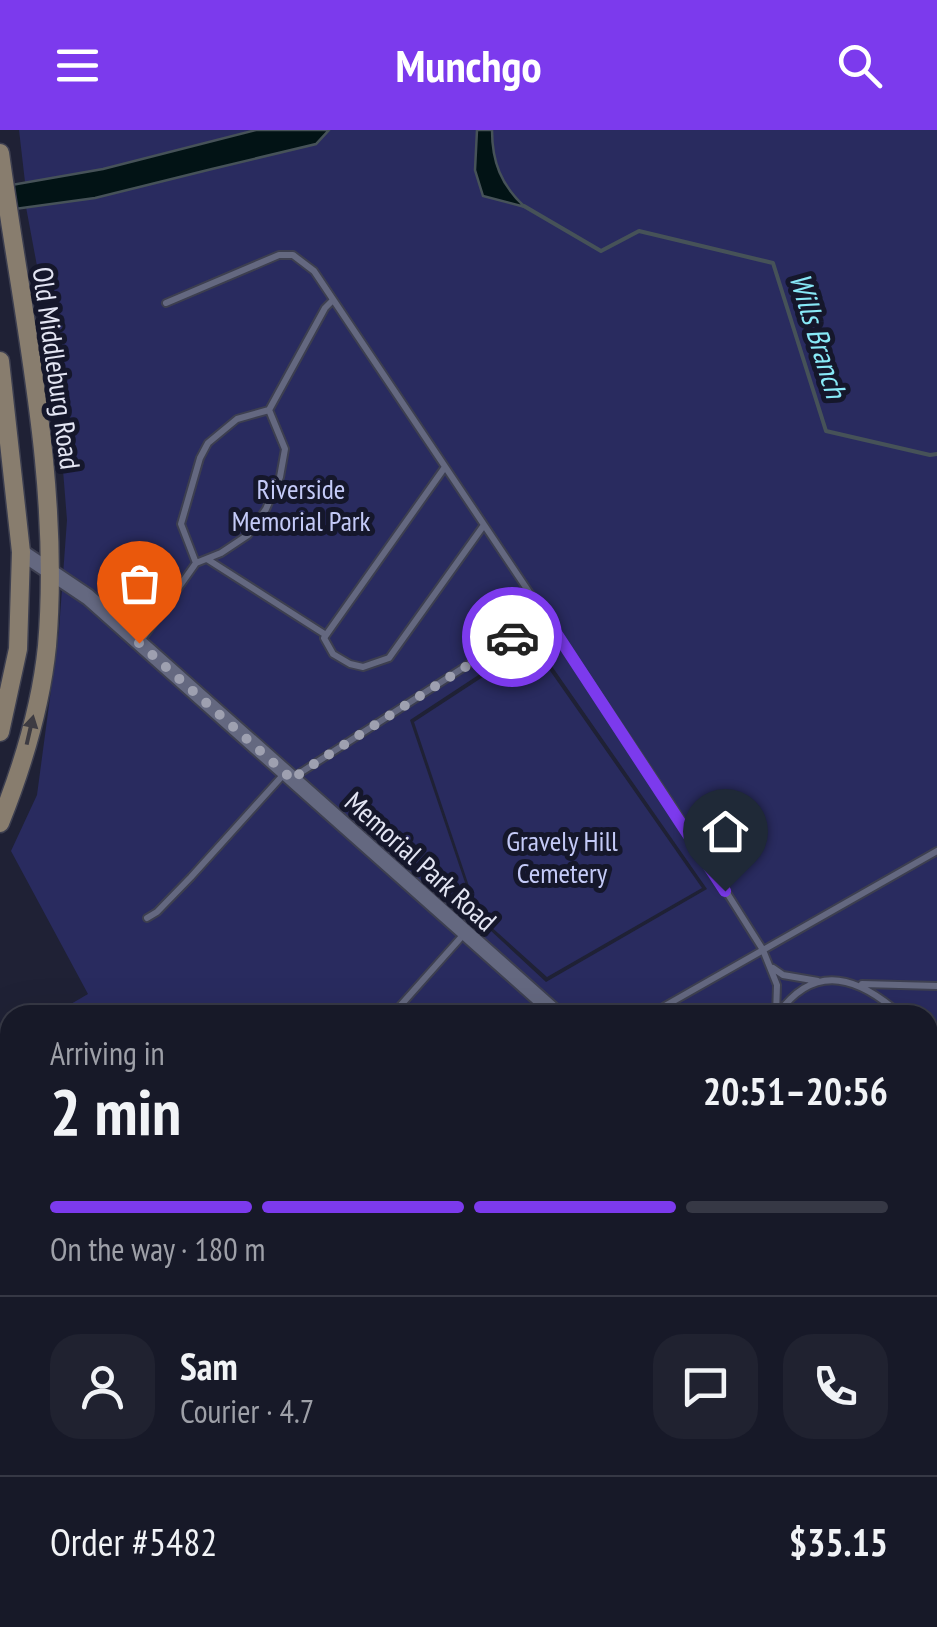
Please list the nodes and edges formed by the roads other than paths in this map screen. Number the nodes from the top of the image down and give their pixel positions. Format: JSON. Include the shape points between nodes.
{"nodes":[{"id":1,"x":0,"y":154,"type":"edge"},
{"id":2,"x":9,"y":272,"type":"edge"},
{"id":3,"x":333,"y":300,"type":"junction"},
{"id":4,"x":166,"y":303,"type":"dead end"},
{"id":5,"x":0,"y":361,"type":"edge"},
{"id":6,"x":268,"y":410,"type":"junction"},
{"id":7,"x":445,"y":467,"type":"junction"},
{"id":8,"x":484,"y":525,"type":"junction"},
{"id":9,"x":21,"y":552,"type":"junction"},
{"id":10,"x":207,"y":559,"type":"junction"},
{"id":11,"x":196,"y":563,"type":"junction"},
{"id":12,"x":49,"y":573,"type":"junction"},
{"id":13,"x":545,"y":616,"type":"junction"},
{"id":14,"x":326,"y":635,"type":"junction"},
{"id":15,"x":139,"y":643,"type":"junction"},
{"id":16,"x":0,"y":732,"type":"edge"},
{"id":17,"x":289,"y":777,"type":"junction"},
{"id":18,"x":7,"y":789,"type":"edge"},
{"id":19,"x":0,"y":823,"type":"edge"},
{"id":20,"x":937,"y":851,"type":"edge"},
{"id":21,"x":147,"y":918,"type":"dead end"},
{"id":22,"x":464,"y":933,"type":"junction"},
{"id":23,"x":762,"y":950,"type":"junction"},
{"id":24,"x":772,"y":968,"type":"junction"},
{"id":25,"x":820,"y":982,"type":"junction"},
{"id":26,"x":861,"y":984,"type":"junction"},
{"id":27,"x":937,"y":986,"type":"edge"},
{"id":28,"x":401,"y":1005,"type":"edge"},
{"id":29,"x":547,"y":1005,"type":"edge"},
{"id":30,"x":666,"y":1005,"type":"edge"},
{"id":31,"x":777,"y":1005,"type":"edge"},
{"id":32,"x":785,"y":1005,"type":"edge"},
{"id":33,"x":890,"y":1005,"type":"edge"}],
"edges":[{"from":1,"to":2,"type":"main road","name":"Old Middleburg Road"},
{"from":2,"to":12,"type":"main road","name":"Old Middleburg Road","via":[[42,453]]},
{"from":3,"to":4,"type":"lane","via":[[303,260],[279,254]]},
{"from":3,"to":6,"type":"lane"},
{"from":3,"to":7,"type":"lane"},
{"from":5,"to":9,"type":"main road","name":"Old Middleburg Road"},
{"from":6,"to":10,"type":"lane","via":[[285,449],[280,477],[248,535]]},
{"from":6,"to":11,"type":"lane","via":[[237,419],[200,458],[180,524]]},
{"from":7,"to":8,"type":"lane"},
{"from":7,"to":14,"type":"lane"},
{"from":8,"to":13,"type":"lane"},
{"from":8,"to":14,"type":"lane","via":[[389,658],[364,667],[350,664],[327,648]]},
{"from":9,"to":12,"type":"street","name":"Memorial Park Road"},
{"from":9,"to":16,"type":"main road","name":"Old Middleburg Road","via":[[18,648]]},
{"from":10,"to":11,"type":"lane"},
{"from":10,"to":14,"type":"lane"},
{"from":11,"to":15,"type":"lane"},
{"from":12,"to":15,"type":"street","name":"Memorial Park Road"},
{"from":18,"to":12,"type":"main road","name":"Old Middleburg Road","one_way":true,"via":[[47,648]]},
{"from":13,"to":17,"type":"lane"},
{"from":13,"to":23,"type":"lane"},
{"from":15,"to":17,"type":"street","name":"Memorial Park Road"},
{"from":17,"to":21,"type":"lane"},
{"from":17,"to":22,"type":"street","name":"Memorial Park Road"},
{"from":18,"to":19,"type":"main road","name":"Old Middleburg Road"},
{"from":20,"to":23,"type":"lane"},
{"from":22,"to":28,"type":"lane"},
{"from":22,"to":29,"type":"street","name":"Memorial Park Road"},
{"from":23,"to":24,"type":"lane"},
{"from":23,"to":30,"type":"lane"},
{"from":24,"to":25,"type":"lane"},
{"from":24,"to":31,"type":"lane"},
{"from":25,"to":26,"type":"lane"},
{"from":25,"to":32,"type":"lane"},
{"from":26,"to":27,"type":"lane"},
{"from":26,"to":33,"type":"lane"}]}
